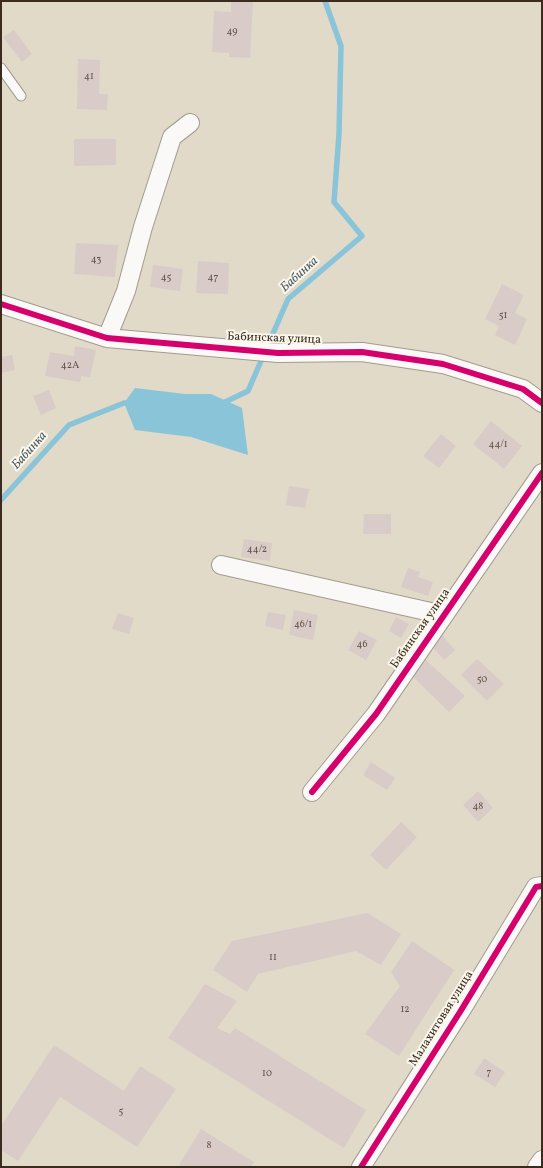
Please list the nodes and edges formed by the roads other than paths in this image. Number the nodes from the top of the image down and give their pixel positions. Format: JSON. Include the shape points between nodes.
{"nodes":[{"id":1,"x":1,"y":68,"type":"edge"},
{"id":2,"x":21,"y":96,"type":"dead end"},
{"id":3,"x":190,"y":123,"type":"dead end"},
{"id":4,"x":1,"y":304,"type":"edge"},
{"id":5,"x":107,"y":338,"type":"junction"},
{"id":6,"x":542,"y":403,"type":"edge"},
{"id":7,"x":542,"y":474,"type":"edge"},
{"id":8,"x":221,"y":565,"type":"dead end"},
{"id":9,"x":444,"y":615,"type":"junction"},
{"id":10,"x":312,"y":792,"type":"dead end"},
{"id":11,"x":542,"y":886,"type":"edge"},
{"id":12,"x":542,"y":1160,"type":"edge"},
{"id":13,"x":361,"y":1167,"type":"edge"},
{"id":14,"x":537,"y":1167,"type":"edge"}],
"edges":[{"from":1,"to":2,"type":"lane"},
{"from":3,"to":5,"type":"street","via":[[172,137],[143,227],[126,291]]},
{"from":4,"to":5,"type":"street","name":"Бабинская улица"},
{"from":5,"to":6,"type":"street","name":"Бабинская улица","via":[[278,353],[362,352],[443,364],[522,389]]},
{"from":7,"to":9,"type":"street","name":"Бабинская улица"},
{"from":8,"to":9,"type":"street","name":"Бабинская улица"},
{"from":9,"to":10,"type":"street","name":"Бабинская улица","via":[[376,714]]},
{"from":11,"to":13,"type":"street","name":"Малахитовая улица","via":[[536,887]]},
{"from":12,"to":14,"type":"street"}]}
